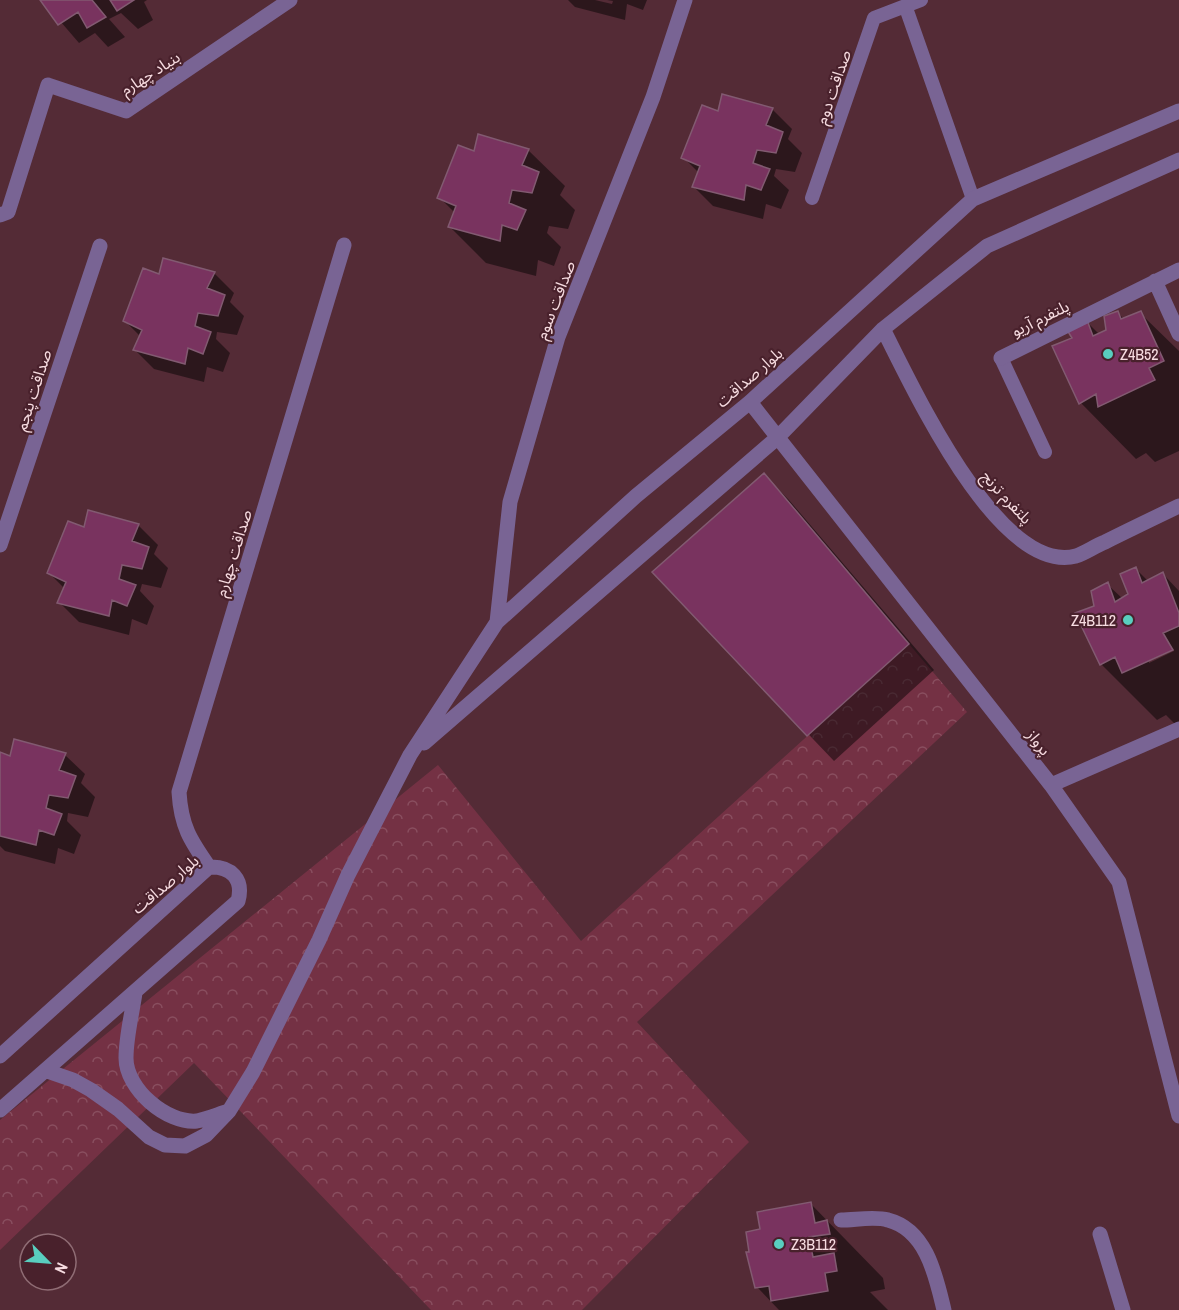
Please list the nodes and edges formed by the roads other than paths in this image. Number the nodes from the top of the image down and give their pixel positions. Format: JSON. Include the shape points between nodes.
{"nodes":[{"id":1,"x":290,"y":0,"type":"edge"},
{"id":2,"x":685,"y":0,"type":"edge"},
{"id":3,"x":921,"y":0,"type":"edge"},
{"id":4,"x":906,"y":8,"type":"junction"},
{"id":5,"x":1179,"y":111,"type":"edge"},
{"id":6,"x":1179,"y":160,"type":"edge"},
{"id":7,"x":812,"y":198,"type":"dead end"},
{"id":8,"x":973,"y":199,"type":"junction"},
{"id":9,"x":0,"y":215,"type":"edge"},
{"id":10,"x":344,"y":245,"type":"dead end"},
{"id":11,"x":100,"y":246,"type":"dead end"},
{"id":12,"x":1179,"y":270,"type":"edge"},
{"id":13,"x":1155,"y":281,"type":"junction"},
{"id":14,"x":883,"y":329,"type":"junction"},
{"id":15,"x":1179,"y":334,"type":"edge"},
{"id":16,"x":1001,"y":358,"type":"joint"},
{"id":17,"x":750,"y":402,"type":"junction"},
{"id":18,"x":777,"y":438,"type":"junction"},
{"id":19,"x":1045,"y":452,"type":"dead end"},
{"id":20,"x":1179,"y":506,"type":"edge"},
{"id":21,"x":0,"y":545,"type":"edge"},
{"id":22,"x":497,"y":622,"type":"junction"},
{"id":23,"x":1179,"y":729,"type":"edge"},
{"id":24,"x":410,"y":755,"type":"junction"},
{"id":25,"x":1051,"y":785,"type":"junction"},
{"id":26,"x":209,"y":867,"type":"junction"},
{"id":27,"x":135,"y":993,"type":"junction"},
{"id":28,"x":0,"y":1056,"type":"edge"},
{"id":29,"x":47,"y":1071,"type":"junction"},
{"id":30,"x":0,"y":1110,"type":"edge"},
{"id":31,"x":229,"y":1111,"type":"junction"},
{"id":32,"x":1179,"y":1116,"type":"edge"},
{"id":33,"x":841,"y":1220,"type":"dead end"},
{"id":34,"x":1100,"y":1234,"type":"dead end"},
{"id":35,"x":944,"y":1310,"type":"edge"},
{"id":36,"x":1123,"y":1310,"type":"edge"}],
"edges":[{"from":1,"to":9,"type":"street","name":"بنیاد چهارم","via":[[126,111],[48,85],[8,212]]},
{"from":2,"to":22,"type":"street","name":"صداقت سوم","via":[[652,98],[558,337],[510,502]]},
{"from":3,"to":4,"type":"lane","name":"صداقت دوم"},
{"from":4,"to":7,"type":"lane","name":"صداقت دوم","via":[[874,18]]},
{"from":4,"to":8,"type":"lane"},
{"from":5,"to":8,"type":"street","name":"بلوار صداقت"},
{"from":6,"to":14,"type":"street","name":"بلوار صداقت","via":[[987,246]]},
{"from":8,"to":17,"type":"street","name":"بلوار صداقت"},
{"from":10,"to":26,"type":"street","name":"صداقت چهارم","via":[[179,792],[181,817],[190,840]]},
{"from":11,"to":21,"type":"street","name":"صداقت پنجم"},
{"from":12,"to":13,"type":"street","name":"پلتفرم آریو"},
{"from":13,"to":15,"type":"street"},
{"from":13,"to":16,"type":"street","name":"پلتفرم آریو"},
{"from":14,"to":18,"type":"street","name":"بلوار صداقت"},
{"from":14,"to":20,"type":"street","name":"پلتفرم ترنج","via":[[948,452],[998,519],[1035,547],[1053,555],[1075,556]]},
{"from":16,"to":19,"type":"lane","name":"پلتفرم آریو"},
{"from":17,"to":18,"type":"street","name":"پرواز"},
{"from":17,"to":22,"type":"street","name":"بلوار صداقت","via":[[636,495]]},
{"from":18,"to":24,"type":"street","name":"بلوار صداقت"},
{"from":18,"to":25,"type":"street","name":"پرواز"},
{"from":22,"to":24,"type":"street","name":"بلوار صداقت"},
{"from":23,"to":25,"type":"street"},
{"from":24,"to":31,"type":"street","name":"بلوار صداقت","via":[[348,874],[287,1007]]},
{"from":25,"to":32,"type":"street","name":"پرواز","via":[[1119,882]]},
{"from":26,"to":27,"type":"street","name":"بلوار صداقت","via":[[231,871],[239,882],[238,901]]},
{"from":26,"to":28,"type":"street","name":"بلوار صداقت"},
{"from":27,"to":29,"type":"street","name":"بلوار صداقت"},
{"from":27,"to":31,"type":"street","via":[[126,1060],[134,1085],[155,1106],[177,1119],[197,1121]]},
{"from":29,"to":30,"type":"street","name":"بلوار صداقت"},
{"from":29,"to":31,"type":"street","name":"بلوار صداقت","via":[[91,1090],[149,1137],[165,1145],[185,1146],[206,1135]]},
{"from":33,"to":35,"type":"street","via":[[888,1220],[912,1234],[933,1262]]},
{"from":34,"to":36,"type":"street"}]}
